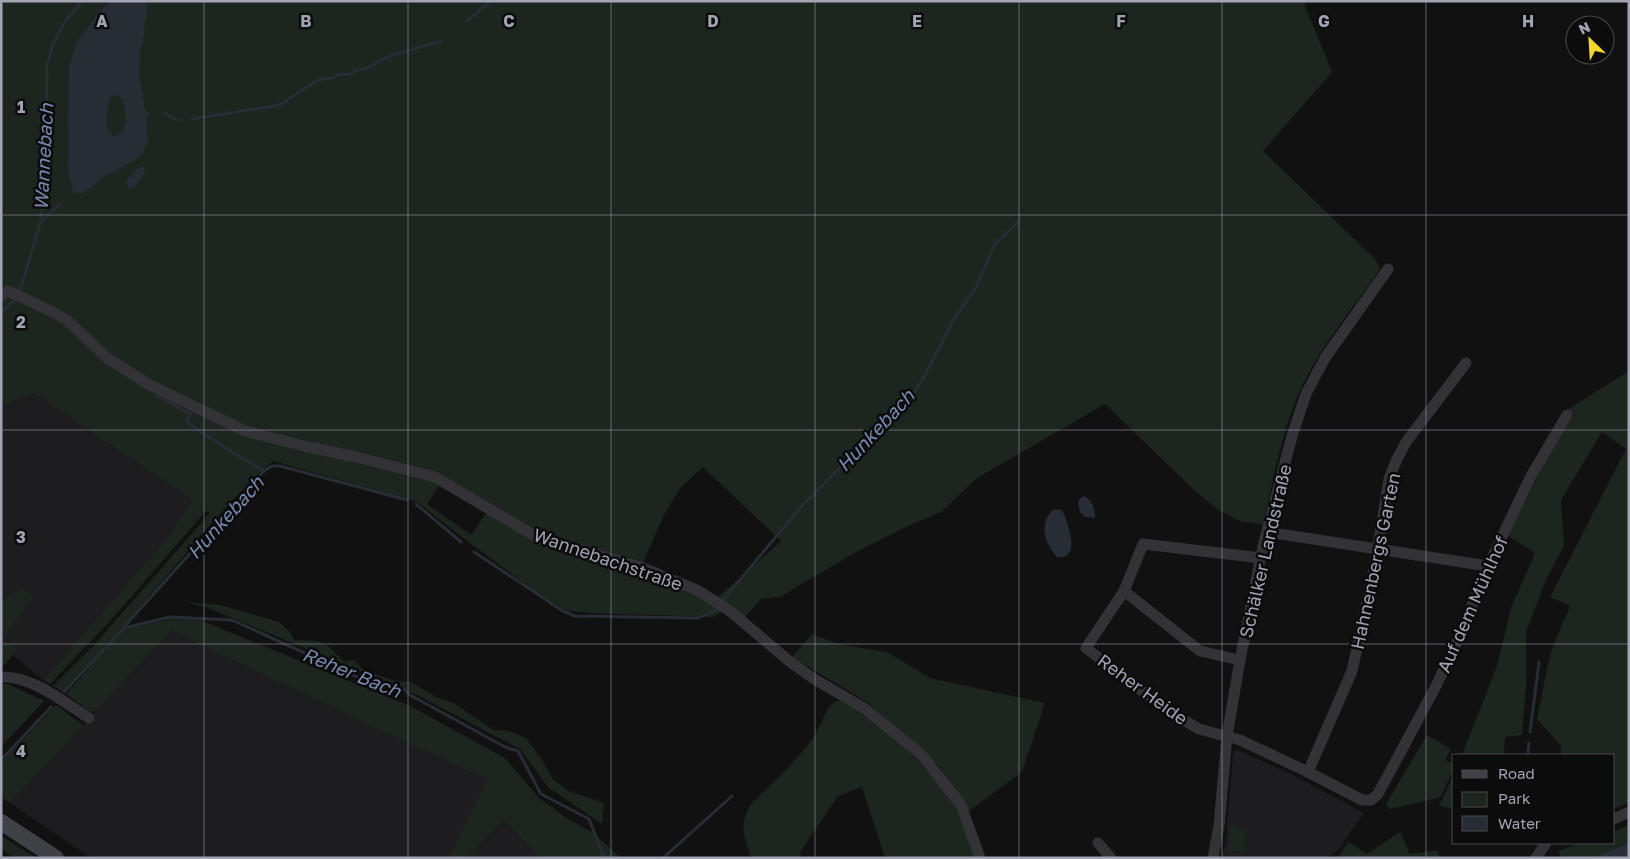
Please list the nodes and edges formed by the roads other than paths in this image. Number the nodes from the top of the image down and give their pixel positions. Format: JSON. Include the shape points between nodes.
{"nodes":[{"id":1,"x":1388,"y":269,"type":"dead end"},
{"id":2,"x":5,"y":293,"type":"edge"},
{"id":3,"x":1466,"y":363,"type":"dead end"},
{"id":4,"x":1567,"y":415,"type":"dead end"},
{"id":5,"x":1267,"y":532,"type":"junction"},
{"id":6,"x":1378,"y":550,"type":"junction"},
{"id":7,"x":1260,"y":558,"type":"junction"},
{"id":8,"x":1488,"y":566,"type":"junction"},
{"id":9,"x":1124,"y":591,"type":"junction"},
{"id":10,"x":1240,"y":660,"type":"junction"},
{"id":11,"x":1,"y":677,"type":"edge"},
{"id":12,"x":90,"y":718,"type":"dead end"},
{"id":13,"x":1227,"y":736,"type":"junction"},
{"id":14,"x":1308,"y":772,"type":"junction"},
{"id":15,"x":1629,"y":812,"type":"edge"},
{"id":16,"x":1615,"y":819,"type":"edge"},
{"id":17,"x":1,"y":822,"type":"edge"},
{"id":18,"x":1098,"y":843,"type":"dead end"},
{"id":19,"x":1545,"y":844,"type":"edge"},
{"id":20,"x":56,"y":858,"type":"edge"},
{"id":21,"x":980,"y":858,"type":"edge"},
{"id":22,"x":1111,"y":858,"type":"edge"},
{"id":23,"x":1213,"y":858,"type":"edge"},
{"id":24,"x":1536,"y":858,"type":"edge"}],
"edges":[{"from":1,"to":5,"type":"street","name":"Schälker Landstraße","via":[[1325,358],[1306,394]]},
{"from":2,"to":21,"type":"street","name":"Wannebachstraße","via":[[43,307],[68,321],[110,360],[150,386],[244,431],[435,477],[540,539],[641,567],[697,590],[730,611],[808,675],[864,708],[922,755],[961,805]]},
{"from":3,"to":6,"type":"street","name":"Hahnenbergs Garten","via":[[1406,442],[1396,461]]},
{"from":4,"to":8,"type":"street","name":"Auf dem Mühlhof","via":[[1531,476]]},
{"from":5,"to":6,"type":"street"},
{"from":5,"to":7,"type":"street","name":"Schälker Landstraße"},
{"from":6,"to":8,"type":"street"},
{"from":6,"to":14,"type":"street","name":"Hahnenbergs Garten","via":[[1352,672]]},
{"from":7,"to":9,"type":"street","name":"Reher Heide","via":[[1143,544]]},
{"from":7,"to":10,"type":"street","name":"Schälker Landstraße"},
{"from":8,"to":14,"type":"street","name":"Auf dem Mühlhof","via":[[1440,678],[1378,794],[1371,800],[1362,800]]},
{"from":9,"to":10,"type":"street","via":[[1200,651]]},
{"from":9,"to":13,"type":"street","name":"Reher Heide","via":[[1086,648],[1171,713],[1199,729]]},
{"from":10,"to":13,"type":"street","name":"Schälker Landstraße"},
{"from":11,"to":12,"type":"street","via":[[10,676],[36,684]]},
{"from":13,"to":14,"type":"street"},
{"from":13,"to":23,"type":"street","name":"Schälker Landstraße"},
{"from":15,"to":16,"type":"street"},
{"from":17,"to":20,"type":"main road"},
{"from":18,"to":22,"type":"street"},
{"from":19,"to":24,"type":"street"}]}
